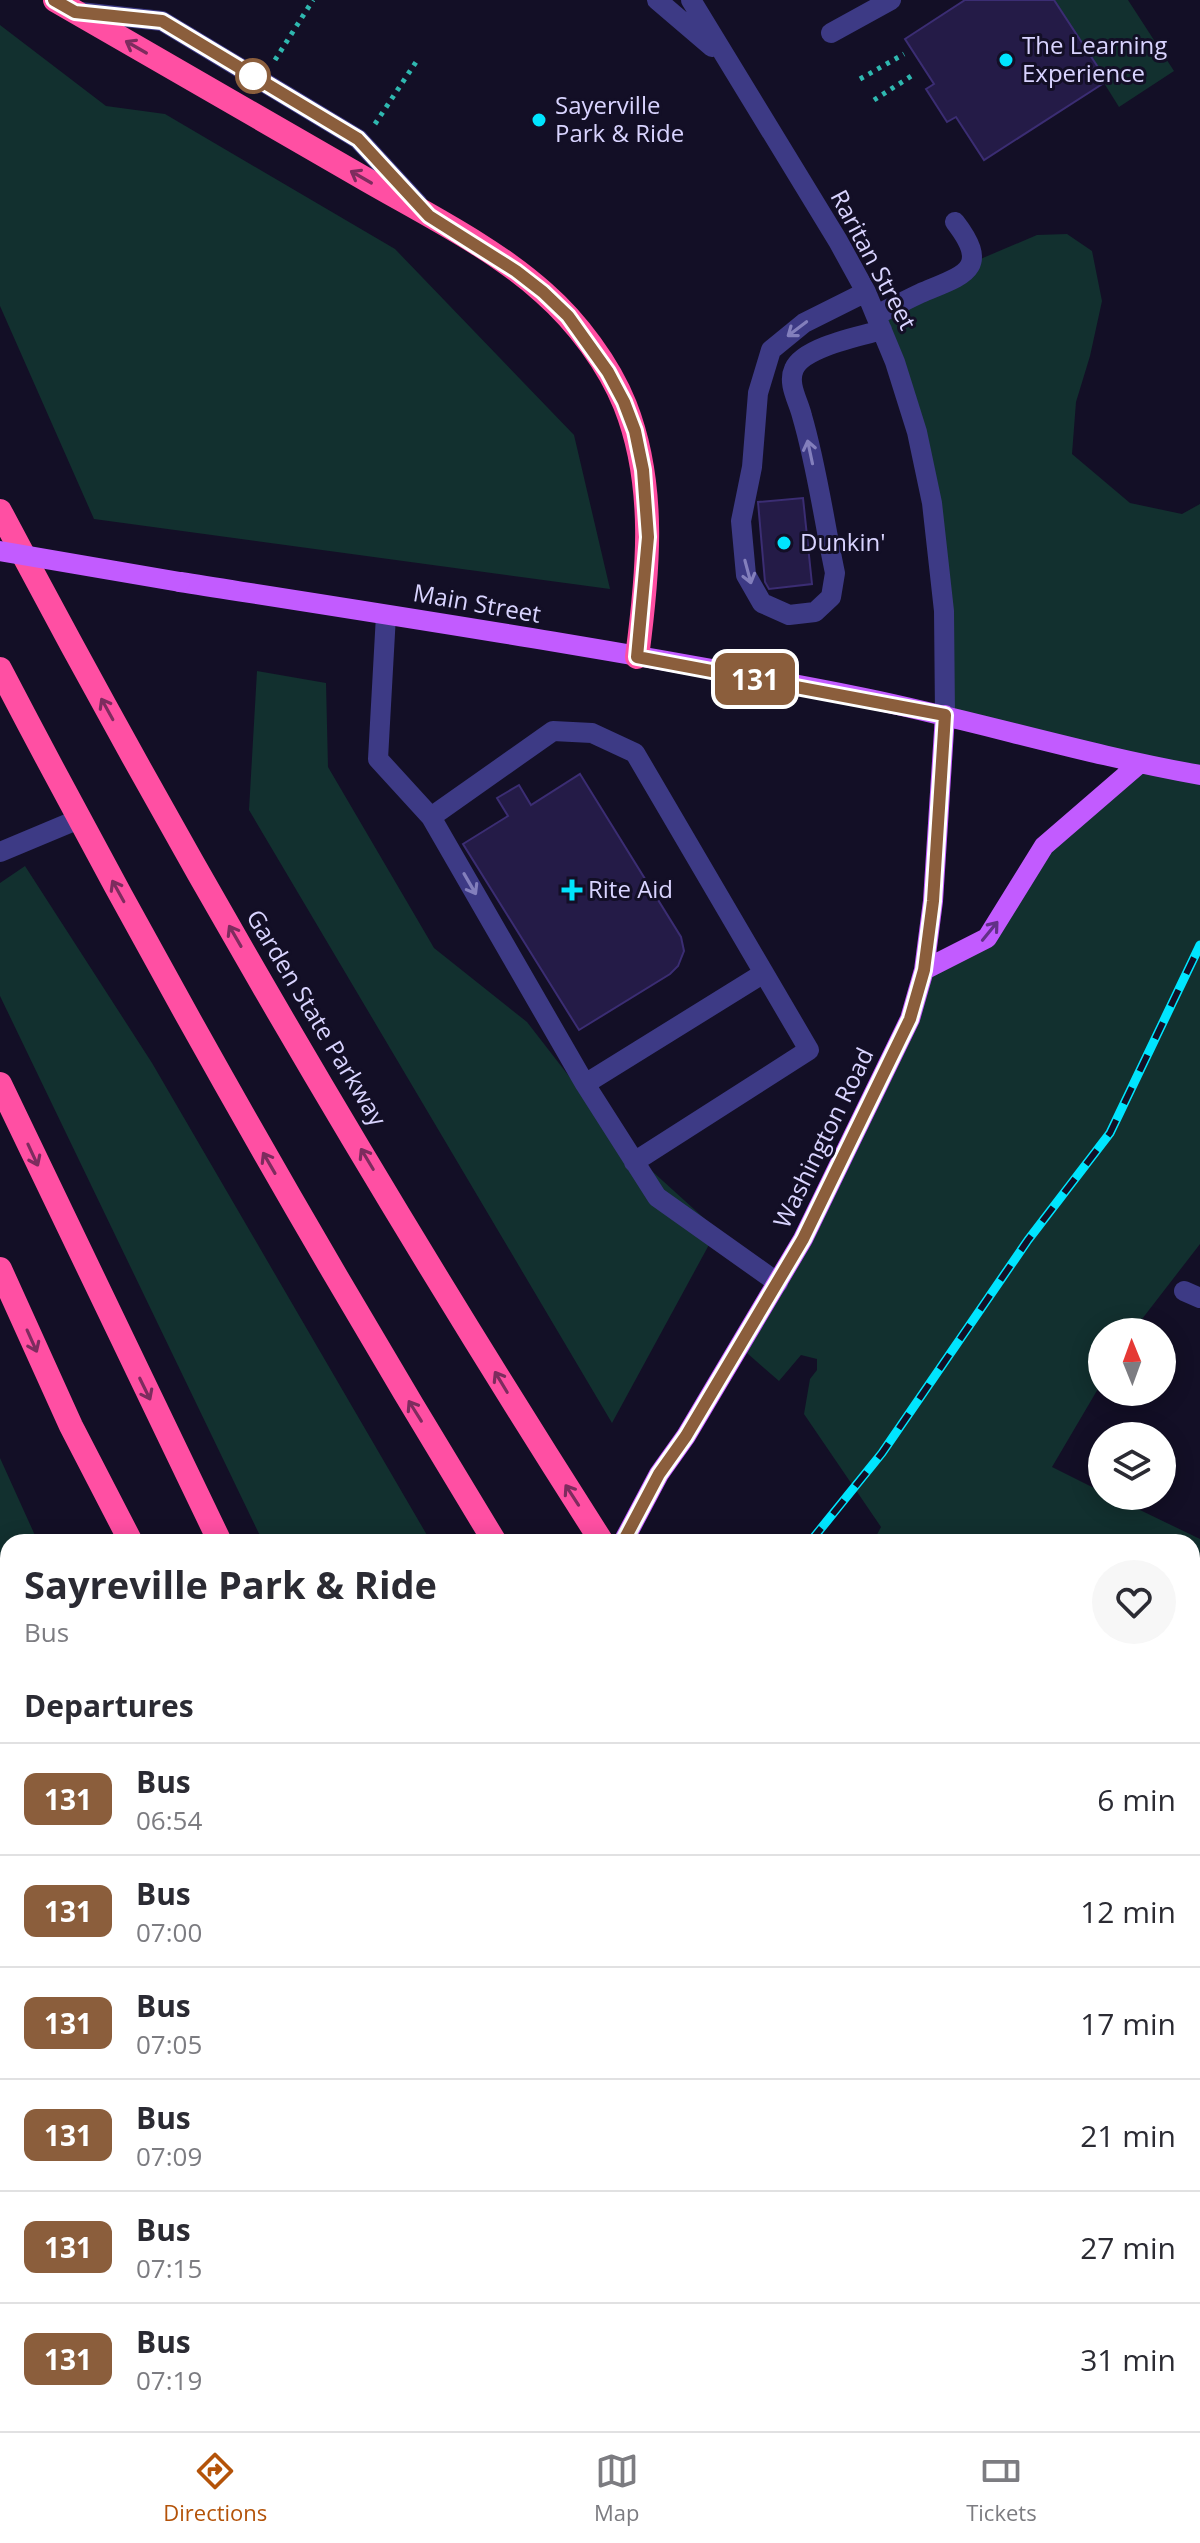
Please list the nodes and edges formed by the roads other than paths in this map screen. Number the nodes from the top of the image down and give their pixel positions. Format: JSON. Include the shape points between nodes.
{"nodes":[{"id":1,"x":657,"y":0,"type":"edge"},
{"id":2,"x":691,"y":0,"type":"edge"},
{"id":3,"x":891,"y":0,"type":"edge"},
{"id":4,"x":65,"y":6,"type":"edge"},
{"id":5,"x":831,"y":33,"type":"dead end"},
{"id":6,"x":728,"y":60,"type":"junction"},
{"id":7,"x":429,"y":216,"type":"junction"},
{"id":8,"x":955,"y":222,"type":"dead end"},
{"id":9,"x":866,"y":292,"type":"junction"},
{"id":10,"x":879,"y":322,"type":"junction"},
{"id":11,"x":0,"y":511,"type":"edge"},
{"id":12,"x":0,"y":551,"type":"edge"},
{"id":13,"x":386,"y":615,"type":"junction"},
{"id":14,"x":637,"y":657,"type":"junction"},
{"id":15,"x":0,"y":669,"type":"edge"},
{"id":16,"x":945,"y":715,"type":"junction"},
{"id":17,"x":1139,"y":764,"type":"junction"},
{"id":18,"x":1200,"y":775,"type":"edge"},
{"id":19,"x":431,"y":817,"type":"junction"},
{"id":20,"x":79,"y":819,"type":"junction"},
{"id":21,"x":0,"y":852,"type":"edge"},
{"id":22,"x":924,"y":970,"type":"junction"},
{"id":23,"x":764,"y":973,"type":"junction"},
{"id":24,"x":0,"y":1084,"type":"edge"},
{"id":25,"x":585,"y":1084,"type":"junction"},
{"id":26,"x":634,"y":1162,"type":"junction"},
{"id":27,"x":0,"y":1269,"type":"edge"},
{"id":28,"x":778,"y":1283,"type":"junction"},
{"id":29,"x":71,"y":1426,"type":"junction"},
{"id":30,"x":114,"y":1534,"type":"edge"},
{"id":31,"x":127,"y":1534,"type":"edge"},
{"id":32,"x":216,"y":1534,"type":"edge"},
{"id":33,"x":490,"y":1534,"type":"edge"},
{"id":34,"x":597,"y":1534,"type":"edge"},
{"id":35,"x":627,"y":1534,"type":"edge"}],
"edges":[{"from":1,"to":6,"type":"street"},
{"from":2,"to":6,"type":"street","name":"Raritan Street"},
{"from":3,"to":5,"type":"street"},
{"from":7,"to":4,"type":"highway","one_way":true},
{"from":4,"to":7,"type":"street","via":[[162,21],[358,139]]},
{"from":6,"to":9,"type":"street","name":"Raritan Street"},
{"from":7,"to":14,"type":"highway","via":[[543,292],[575,326],[624,402],[635,431],[646,500],[646,574]]},
{"from":8,"to":10,"type":"street","via":[[972,249],[971,263],[960,278]]},
{"from":9,"to":10,"type":"street","name":"Raritan Street"},
{"from":9,"to":10,"type":"street","one_way":true,"via":[[804,323],[771,350],[758,393],[741,521],[746,575],[762,603],[789,615],[815,612],[831,597],[835,573],[792,385],[794,369],[805,357]]},
{"from":10,"to":16,"type":"street","name":"Raritan Street","via":[[917,432],[932,503],[944,611]]},
{"from":34,"to":11,"type":"highway","name":"Garden State Parkway","one_way":true,"via":[[217,906]]},
{"from":12,"to":13,"type":"main road","name":"Main Street","bridge":true},
{"from":13,"to":14,"type":"main road","name":"Main Street"},
{"from":13,"to":19,"type":"street","via":[[378,759]]},
{"from":14,"to":16,"type":"main road","name":"Main Street"},
{"from":15,"to":20,"type":"highway"},
{"from":16,"to":17,"type":"main road","name":"Main Street"},
{"from":16,"to":22,"type":"main road","name":"Washington Road"},
{"from":17,"to":18,"type":"main road","name":"Main Street"},
{"from":22,"to":17,"type":"main road","one_way":true,"via":[[987,938],[1044,846]]},
{"from":19,"to":23,"type":"street","via":[[553,731],[592,733],[635,753]]},
{"from":19,"to":25,"type":"street","one_way":true},
{"from":20,"to":21,"type":"street"},
{"from":33,"to":20,"type":"highway","one_way":true,"via":[[260,1148]]},
{"from":22,"to":28,"type":"main road","name":"Washington Road","via":[[910,1019],[873,1100]]},
{"from":23,"to":25,"type":"street"},
{"from":23,"to":26,"type":"street","via":[[809,1050]]},
{"from":24,"to":32,"type":"highway","one_way":true},
{"from":25,"to":26,"type":"street"},
{"from":26,"to":28,"type":"street","via":[[657,1197]]},
{"from":27,"to":29,"type":"highway","one_way":true},
{"from":28,"to":35,"type":"main road","name":"Washington Road"},
{"from":29,"to":30,"type":"highway"},
{"from":29,"to":31,"type":"highway"}]}
